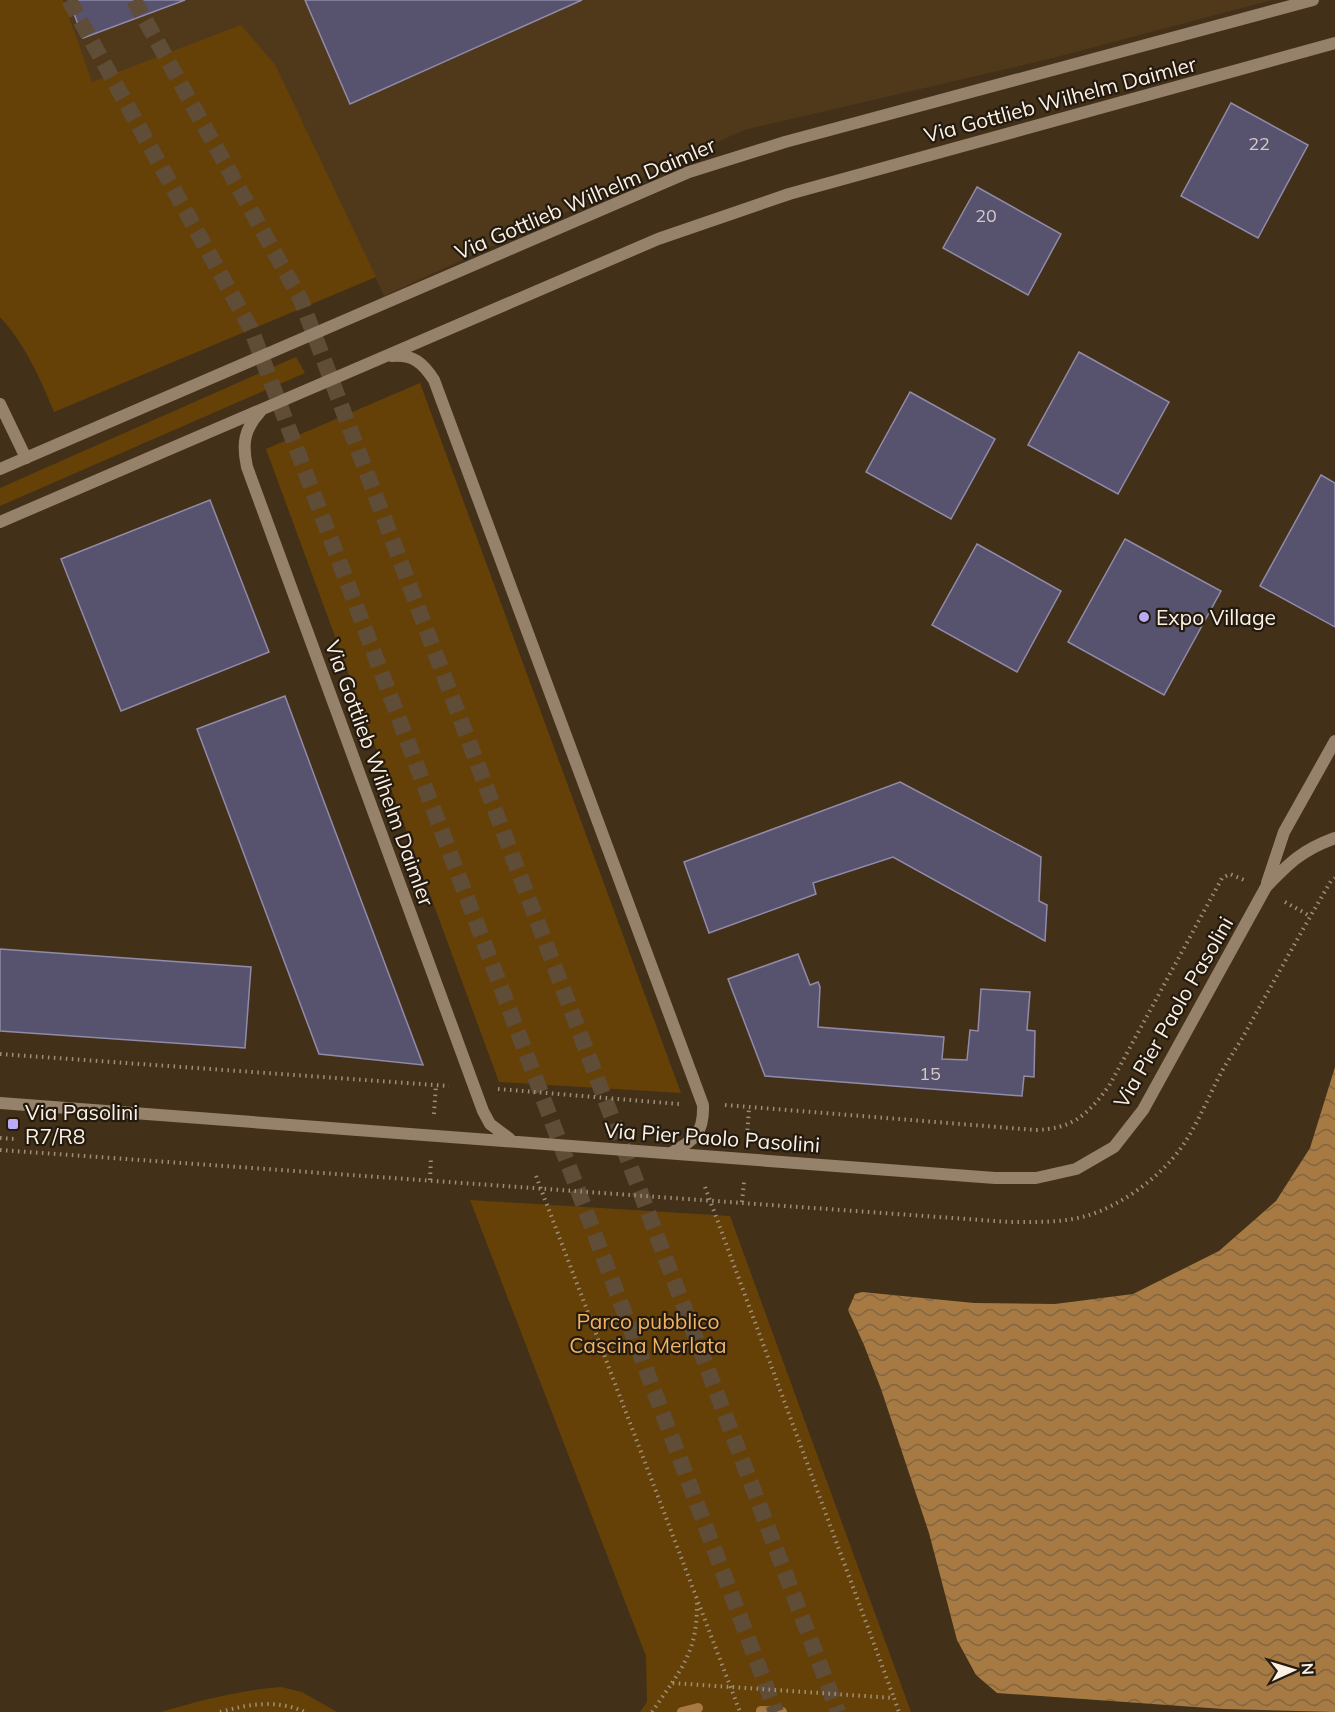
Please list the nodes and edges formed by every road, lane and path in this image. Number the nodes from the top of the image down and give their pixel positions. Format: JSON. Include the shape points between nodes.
{"nodes":[{"id":1,"x":1313,"y":0,"type":"edge"},
{"id":2,"x":1335,"y":43,"type":"edge"},
{"id":3,"x":385,"y":356,"type":"junction"},
{"id":4,"x":0,"y":404,"type":"edge"},
{"id":5,"x":263,"y":409,"type":"junction"},
{"id":6,"x":26,"y":458,"type":"junction"},
{"id":7,"x":0,"y":469,"type":"edge"},
{"id":8,"x":0,"y":522,"type":"edge"},
{"id":9,"x":1335,"y":741,"type":"edge"},
{"id":10,"x":1335,"y":838,"type":"edge"},
{"id":11,"x":1335,"y":878,"type":"edge"},
{"id":12,"x":1245,"y":881,"type":"dead end"},
{"id":13,"x":1266,"y":887,"type":"junction"},
{"id":14,"x":1310,"y":916,"type":"dead end"},
{"id":15,"x":0,"y":1054,"type":"edge"},
{"id":16,"x":458,"y":1086,"type":"dead end"},
{"id":17,"x":498,"y":1089,"type":"dead end"},
{"id":18,"x":0,"y":1103,"type":"edge"},
{"id":19,"x":683,"y":1104,"type":"dead end"},
{"id":20,"x":717,"y":1105,"type":"dead end"},
{"id":21,"x":0,"y":1138,"type":"edge"},
{"id":22,"x":14,"y":1139,"type":"dead end"},
{"id":23,"x":514,"y":1142,"type":"junction"},
{"id":24,"x":670,"y":1153,"type":"junction"},
{"id":25,"x":536,"y":1176,"type":"dead end"},
{"id":26,"x":705,"y":1187,"type":"dead end"},
{"id":27,"x":698,"y":1600,"type":"junction"},
{"id":28,"x":672,"y":1683,"type":"junction"},
{"id":29,"x":731,"y":1687,"type":"junction"},
{"id":30,"x":894,"y":1698,"type":"junction"},
{"id":31,"x":220,"y":1712,"type":"edge"},
{"id":32,"x":305,"y":1712,"type":"edge"},
{"id":33,"x":651,"y":1712,"type":"edge"},
{"id":34,"x":740,"y":1712,"type":"edge"},
{"id":35,"x":899,"y":1712,"type":"edge"}],
"edges":[{"from":1,"to":6,"type":"street","name":"Via Gottlieb Wilhelm Daimler","via":[[785,142],[689,172]]},
{"from":2,"to":3,"type":"street","name":"Via Gottlieb Wilhelm Daimler","via":[[789,194],[658,240]]},
{"from":3,"to":5,"type":"street","name":"Via Gottlieb Wilhelm Daimler"},
{"from":3,"to":24,"type":"street","via":[[411,357],[434,380],[703,1105],[700,1132]]},
{"from":4,"to":6,"type":"street"},
{"from":5,"to":8,"type":"street","name":"Via Gottlieb Wilhelm Daimler"},
{"from":5,"to":23,"type":"street","name":"Via Gottlieb Wilhelm Daimler","via":[[244,440],[247,467],[483,1111],[498,1132]]},
{"from":6,"to":7,"type":"street","name":"Via Gottlieb Wilhelm Daimler"},
{"from":9,"to":13,"type":"street","name":"Via Pier Paolo Pasolini","via":[[1284,832]]},
{"from":10,"to":13,"type":"street","name":"Via Pier Paolo Pasolini","via":[[1293,859]]},
{"from":11,"to":14,"type":"path"},
{"from":12,"to":20,"type":"path","via":[[1230,874],[1222,878],[1108,1086],[1092,1108],[1071,1123],[1035,1130]]},
{"from":13,"to":24,"type":"street","name":"Via Pier Paolo Pasolini","via":[[1143,1110],[1114,1147],[1076,1169],[1036,1178],[995,1178]]},
{"from":15,"to":16,"type":"path"},
{"from":17,"to":19,"type":"path"},
{"from":18,"to":23,"type":"street","name":"Via Pier Paolo Pasolini"},
{"from":21,"to":22,"type":"path"},
{"from":23,"to":24,"type":"street","name":"Via Pier Paolo Pasolini"},
{"from":25,"to":27,"type":"path"},
{"from":26,"to":30,"type":"path"},
{"from":27,"to":28,"type":"path","via":[[693,1645]]},
{"from":27,"to":29,"type":"path"},
{"from":28,"to":29,"type":"path"},
{"from":28,"to":33,"type":"path"},
{"from":29,"to":30,"type":"path"},
{"from":29,"to":34,"type":"path"},
{"from":30,"to":35,"type":"path"},
{"from":31,"to":32,"type":"path","via":[[269,1703]]}]}
